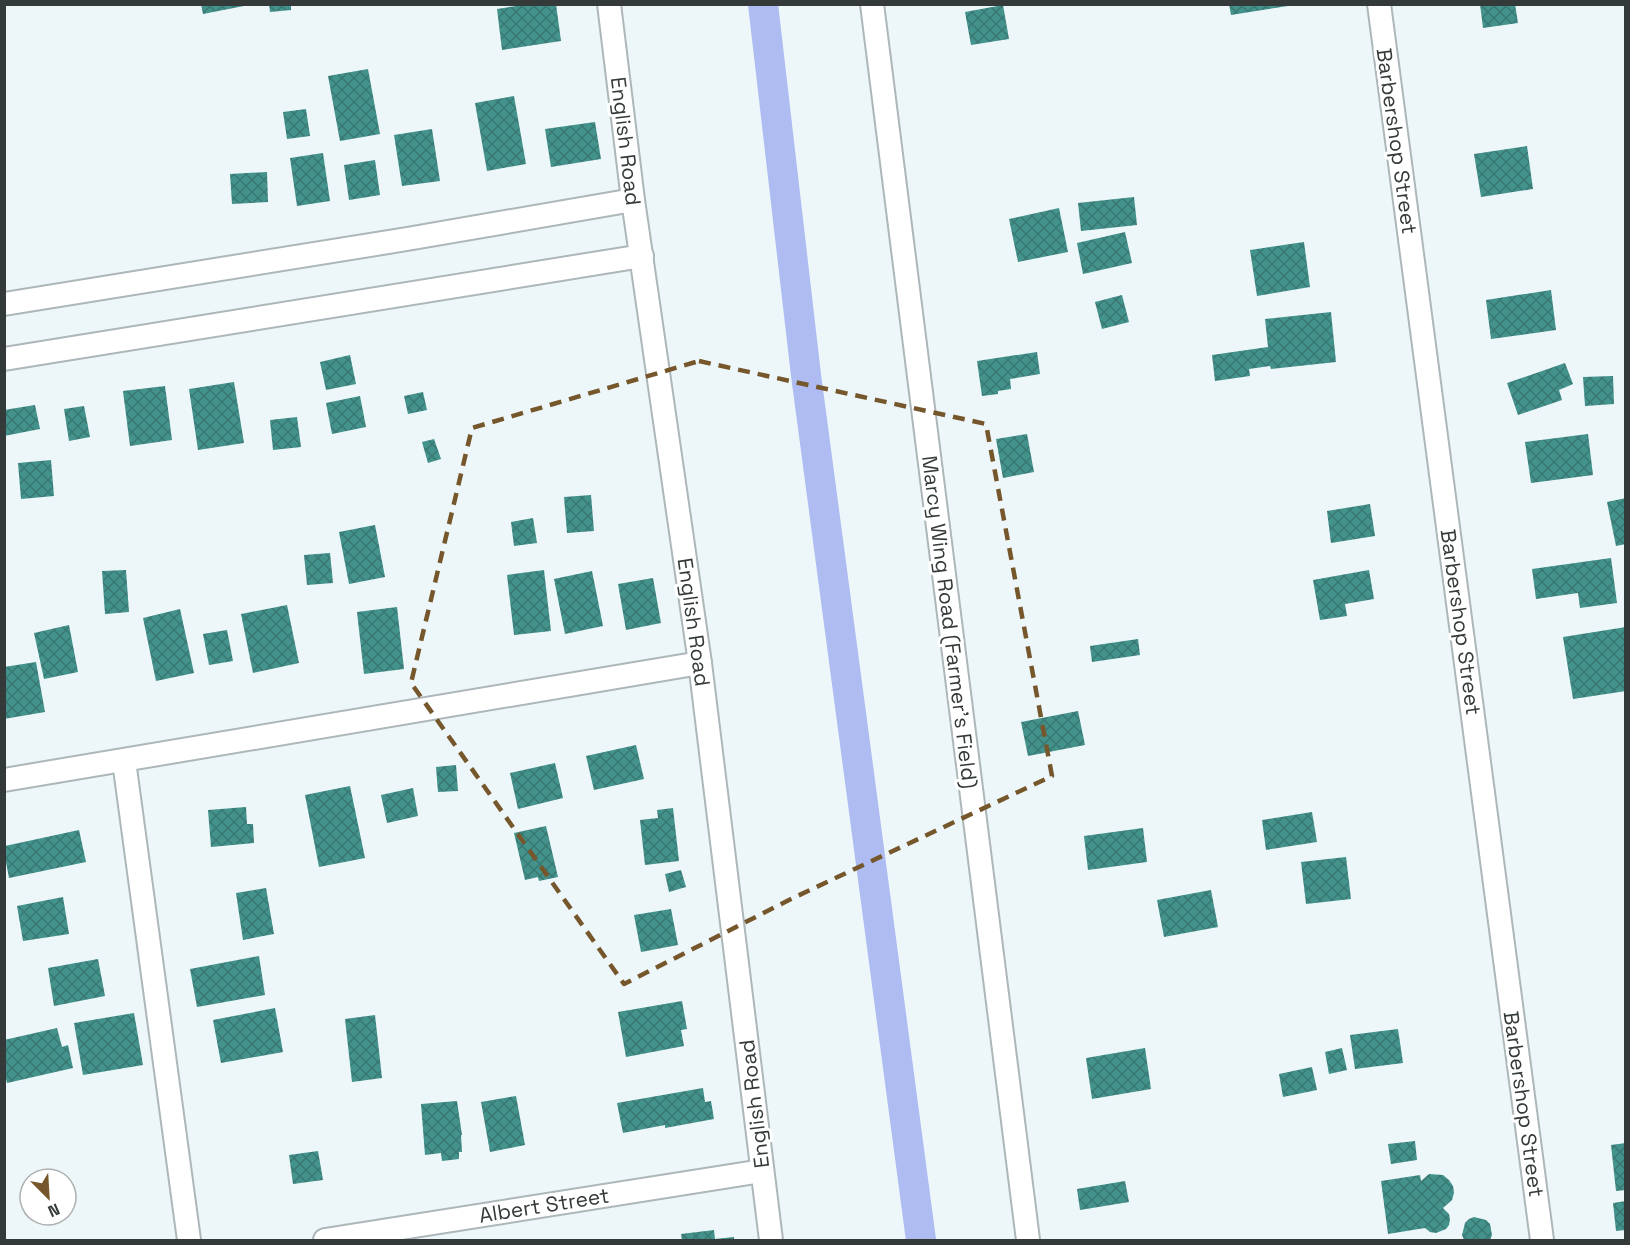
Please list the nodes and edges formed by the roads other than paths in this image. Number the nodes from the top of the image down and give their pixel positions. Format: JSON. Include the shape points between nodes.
{"nodes":[{"id":1,"x":609,"y":4,"type":"edge"},
{"id":2,"x":872,"y":4,"type":"edge"},
{"id":3,"x":1379,"y":4,"type":"edge"},
{"id":4,"x":633,"y":200,"type":"junction"},
{"id":5,"x":642,"y":256,"type":"junction"},
{"id":6,"x":4,"y":304,"type":"edge"},
{"id":7,"x":4,"y":359,"type":"edge"},
{"id":8,"x":700,"y":663,"type":"junction"},
{"id":9,"x":124,"y":760,"type":"junction"},
{"id":10,"x":4,"y":780,"type":"edge"},
{"id":11,"x":762,"y":1171,"type":"junction"},
{"id":12,"x":378,"y":1236,"type":"edge"},
{"id":13,"x":189,"y":1240,"type":"edge"},
{"id":14,"x":325,"y":1240,"type":"edge"},
{"id":15,"x":771,"y":1240,"type":"edge"},
{"id":16,"x":1028,"y":1240,"type":"edge"},
{"id":17,"x":1542,"y":1240,"type":"edge"}],
"edges":[{"from":1,"to":4,"type":"street","name":"English Road"},
{"from":2,"to":16,"type":"street","name":"Marcy Wing Road (Farmer's Field)"},
{"from":3,"to":17,"type":"street","name":"Barbershop Street"},
{"from":4,"to":5,"type":"street","name":"English Road"},
{"from":4,"to":6,"type":"street"},
{"from":5,"to":7,"type":"street"},
{"from":5,"to":8,"type":"street","name":"English Road"},
{"from":8,"to":9,"type":"street"},
{"from":8,"to":11,"type":"street","name":"English Road"},
{"from":9,"to":10,"type":"street"},
{"from":9,"to":13,"type":"street"},
{"from":11,"to":12,"type":"street","name":"Albert Street"},
{"from":11,"to":15,"type":"street","name":"English Road"},
{"from":12,"to":14,"type":"street","name":"Albert Street"}]}
